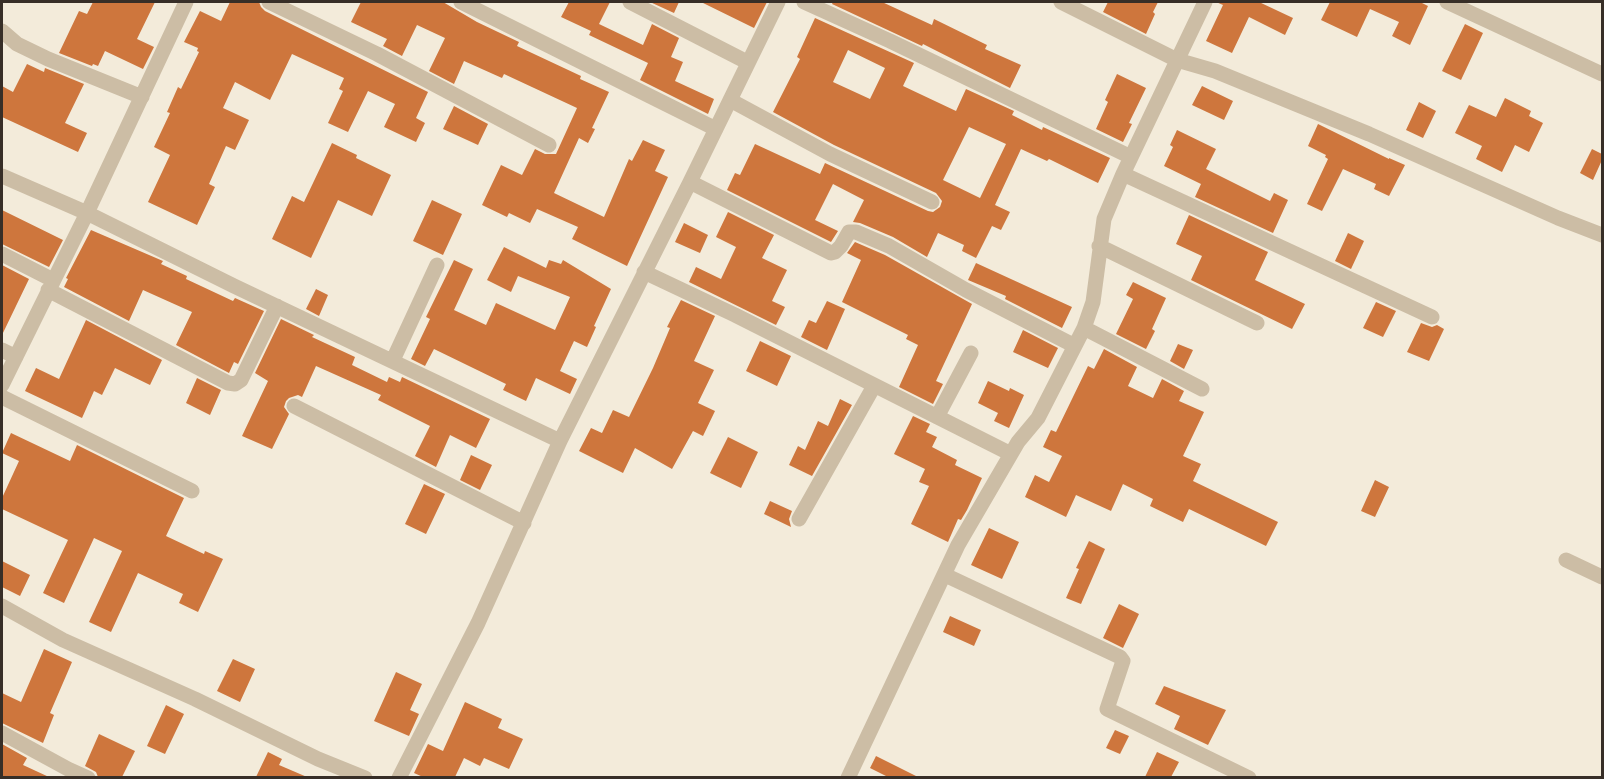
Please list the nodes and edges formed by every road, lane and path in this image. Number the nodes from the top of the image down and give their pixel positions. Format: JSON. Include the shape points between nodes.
{"nodes":[{"id":1,"x":186,"y":2,"type":"edge"},
{"id":2,"x":269,"y":2,"type":"edge"},
{"id":3,"x":461,"y":2,"type":"edge"},
{"id":4,"x":630,"y":2,"type":"edge"},
{"id":5,"x":778,"y":2,"type":"edge"},
{"id":6,"x":804,"y":2,"type":"edge"},
{"id":7,"x":1061,"y":2,"type":"edge"},
{"id":8,"x":1205,"y":2,"type":"edge"},
{"id":9,"x":1447,"y":2,"type":"edge"},
{"id":10,"x":2,"y":32,"type":"edge"},
{"id":11,"x":1177,"y":60,"type":"junction"},
{"id":12,"x":747,"y":62,"type":"junction"},
{"id":13,"x":1602,"y":74,"type":"edge"},
{"id":14,"x":141,"y":97,"type":"junction"},
{"id":15,"x":730,"y":100,"type":"junction"},
{"id":16,"x":716,"y":129,"type":"junction"},
{"id":17,"x":549,"y":145,"type":"dead end"},
{"id":18,"x":1131,"y":157,"type":"junction"},
{"id":19,"x":1123,"y":174,"type":"junction"},
{"id":20,"x":2,"y":176,"type":"edge"},
{"id":21,"x":690,"y":182,"type":"junction"},
{"id":22,"x":932,"y":202,"type":"dead end"},
{"id":23,"x":87,"y":213,"type":"junction"},
{"id":24,"x":1602,"y":235,"type":"edge"},
{"id":25,"x":1100,"y":246,"type":"junction"},
{"id":26,"x":2,"y":254,"type":"edge"},
{"id":27,"x":437,"y":265,"type":"dead end"},
{"id":28,"x":644,"y":272,"type":"junction"},
{"id":29,"x":51,"y":285,"type":"junction"},
{"id":30,"x":278,"y":306,"type":"junction"},
{"id":31,"x":1432,"y":317,"type":"dead end"},
{"id":32,"x":1257,"y":323,"type":"dead end"},
{"id":33,"x":1084,"y":328,"type":"junction"},
{"id":34,"x":1073,"y":345,"type":"junction"},
{"id":35,"x":2,"y":350,"type":"edge"},
{"id":36,"x":971,"y":353,"type":"dead end"},
{"id":37,"x":16,"y":357,"type":"junction"},
{"id":38,"x":393,"y":360,"type":"junction"},
{"id":39,"x":2,"y":385,"type":"edge"},
{"id":40,"x":874,"y":386,"type":"junction"},
{"id":41,"x":1202,"y":389,"type":"dead end"},
{"id":42,"x":2,"y":397,"type":"edge"},
{"id":43,"x":294,"y":406,"type":"dead end"},
{"id":44,"x":937,"y":417,"type":"junction"},
{"id":45,"x":560,"y":441,"type":"junction"},
{"id":46,"x":1011,"y":454,"type":"junction"},
{"id":47,"x":192,"y":490,"type":"dead end"},
{"id":48,"x":799,"y":519,"type":"dead end"},
{"id":49,"x":524,"y":524,"type":"junction"},
{"id":50,"x":1566,"y":560,"type":"dead end"},
{"id":51,"x":945,"y":575,"type":"junction"},
{"id":52,"x":1602,"y":577,"type":"edge"},
{"id":53,"x":2,"y":606,"type":"edge"},
{"id":54,"x":2,"y":732,"type":"edge"},
{"id":55,"x":88,"y":777,"type":"edge"},
{"id":56,"x":365,"y":777,"type":"edge"},
{"id":57,"x":399,"y":777,"type":"edge"},
{"id":58,"x":849,"y":777,"type":"edge"},
{"id":59,"x":1249,"y":777,"type":"edge"}],
"edges":[{"from":1,"to":14,"type":"street"},
{"from":2,"to":17,"type":"street"},
{"from":3,"to":16,"type":"street"},
{"from":4,"to":12,"type":"street"},
{"from":5,"to":12,"type":"street"},
{"from":6,"to":18,"type":"street"},
{"from":7,"to":11,"type":"street"},
{"from":8,"to":11,"type":"street"},
{"from":9,"to":13,"type":"street"},
{"from":10,"to":14,"type":"street","via":[[48,59]]},
{"from":11,"to":18,"type":"street"},
{"from":11,"to":24,"type":"street","via":[[1215,71],[1369,134]]},
{"from":12,"to":15,"type":"street"},
{"from":14,"to":23,"type":"street"},
{"from":15,"to":16,"type":"street"},
{"from":15,"to":22,"type":"street","via":[[801,140]]},
{"from":16,"to":21,"type":"street"},
{"from":18,"to":19,"type":"street"},
{"from":19,"to":25,"type":"street","via":[[1104,219]]},
{"from":19,"to":31,"type":"street"},
{"from":20,"to":23,"type":"street"},
{"from":21,"to":28,"type":"street"},
{"from":21,"to":34,"type":"street","via":[[831,253],[841,246],[849,232],[889,246]]},
{"from":23,"to":29,"type":"street"},
{"from":23,"to":30,"type":"street"},
{"from":25,"to":32,"type":"street"},
{"from":25,"to":33,"type":"street","via":[[1093,302]]},
{"from":26,"to":29,"type":"street"},
{"from":27,"to":38,"type":"street"},
{"from":28,"to":40,"type":"street"},
{"from":28,"to":45,"type":"street"},
{"from":29,"to":30,"type":"street","via":[[235,384],[241,380]]},
{"from":29,"to":37,"type":"street"},
{"from":30,"to":38,"type":"street"},
{"from":33,"to":34,"type":"street"},
{"from":33,"to":41,"type":"street"},
{"from":34,"to":46,"type":"street","via":[[1038,418]]},
{"from":35,"to":37,"type":"street"},
{"from":36,"to":44,"type":"street"},
{"from":37,"to":39,"type":"street"},
{"from":38,"to":45,"type":"street"},
{"from":40,"to":44,"type":"street"},
{"from":40,"to":48,"type":"street"},
{"from":42,"to":47,"type":"street"},
{"from":43,"to":49,"type":"street"},
{"from":44,"to":46,"type":"street"},
{"from":45,"to":49,"type":"street"},
{"from":46,"to":51,"type":"street"},
{"from":49,"to":57,"type":"street"},
{"from":50,"to":52,"type":"street"},
{"from":51,"to":58,"type":"street"},
{"from":51,"to":59,"type":"street","via":[[1118,656],[1123,661],[1107,708]]},
{"from":53,"to":56,"type":"street","via":[[63,640],[318,759]]},
{"from":54,"to":55,"type":"street"}]}
